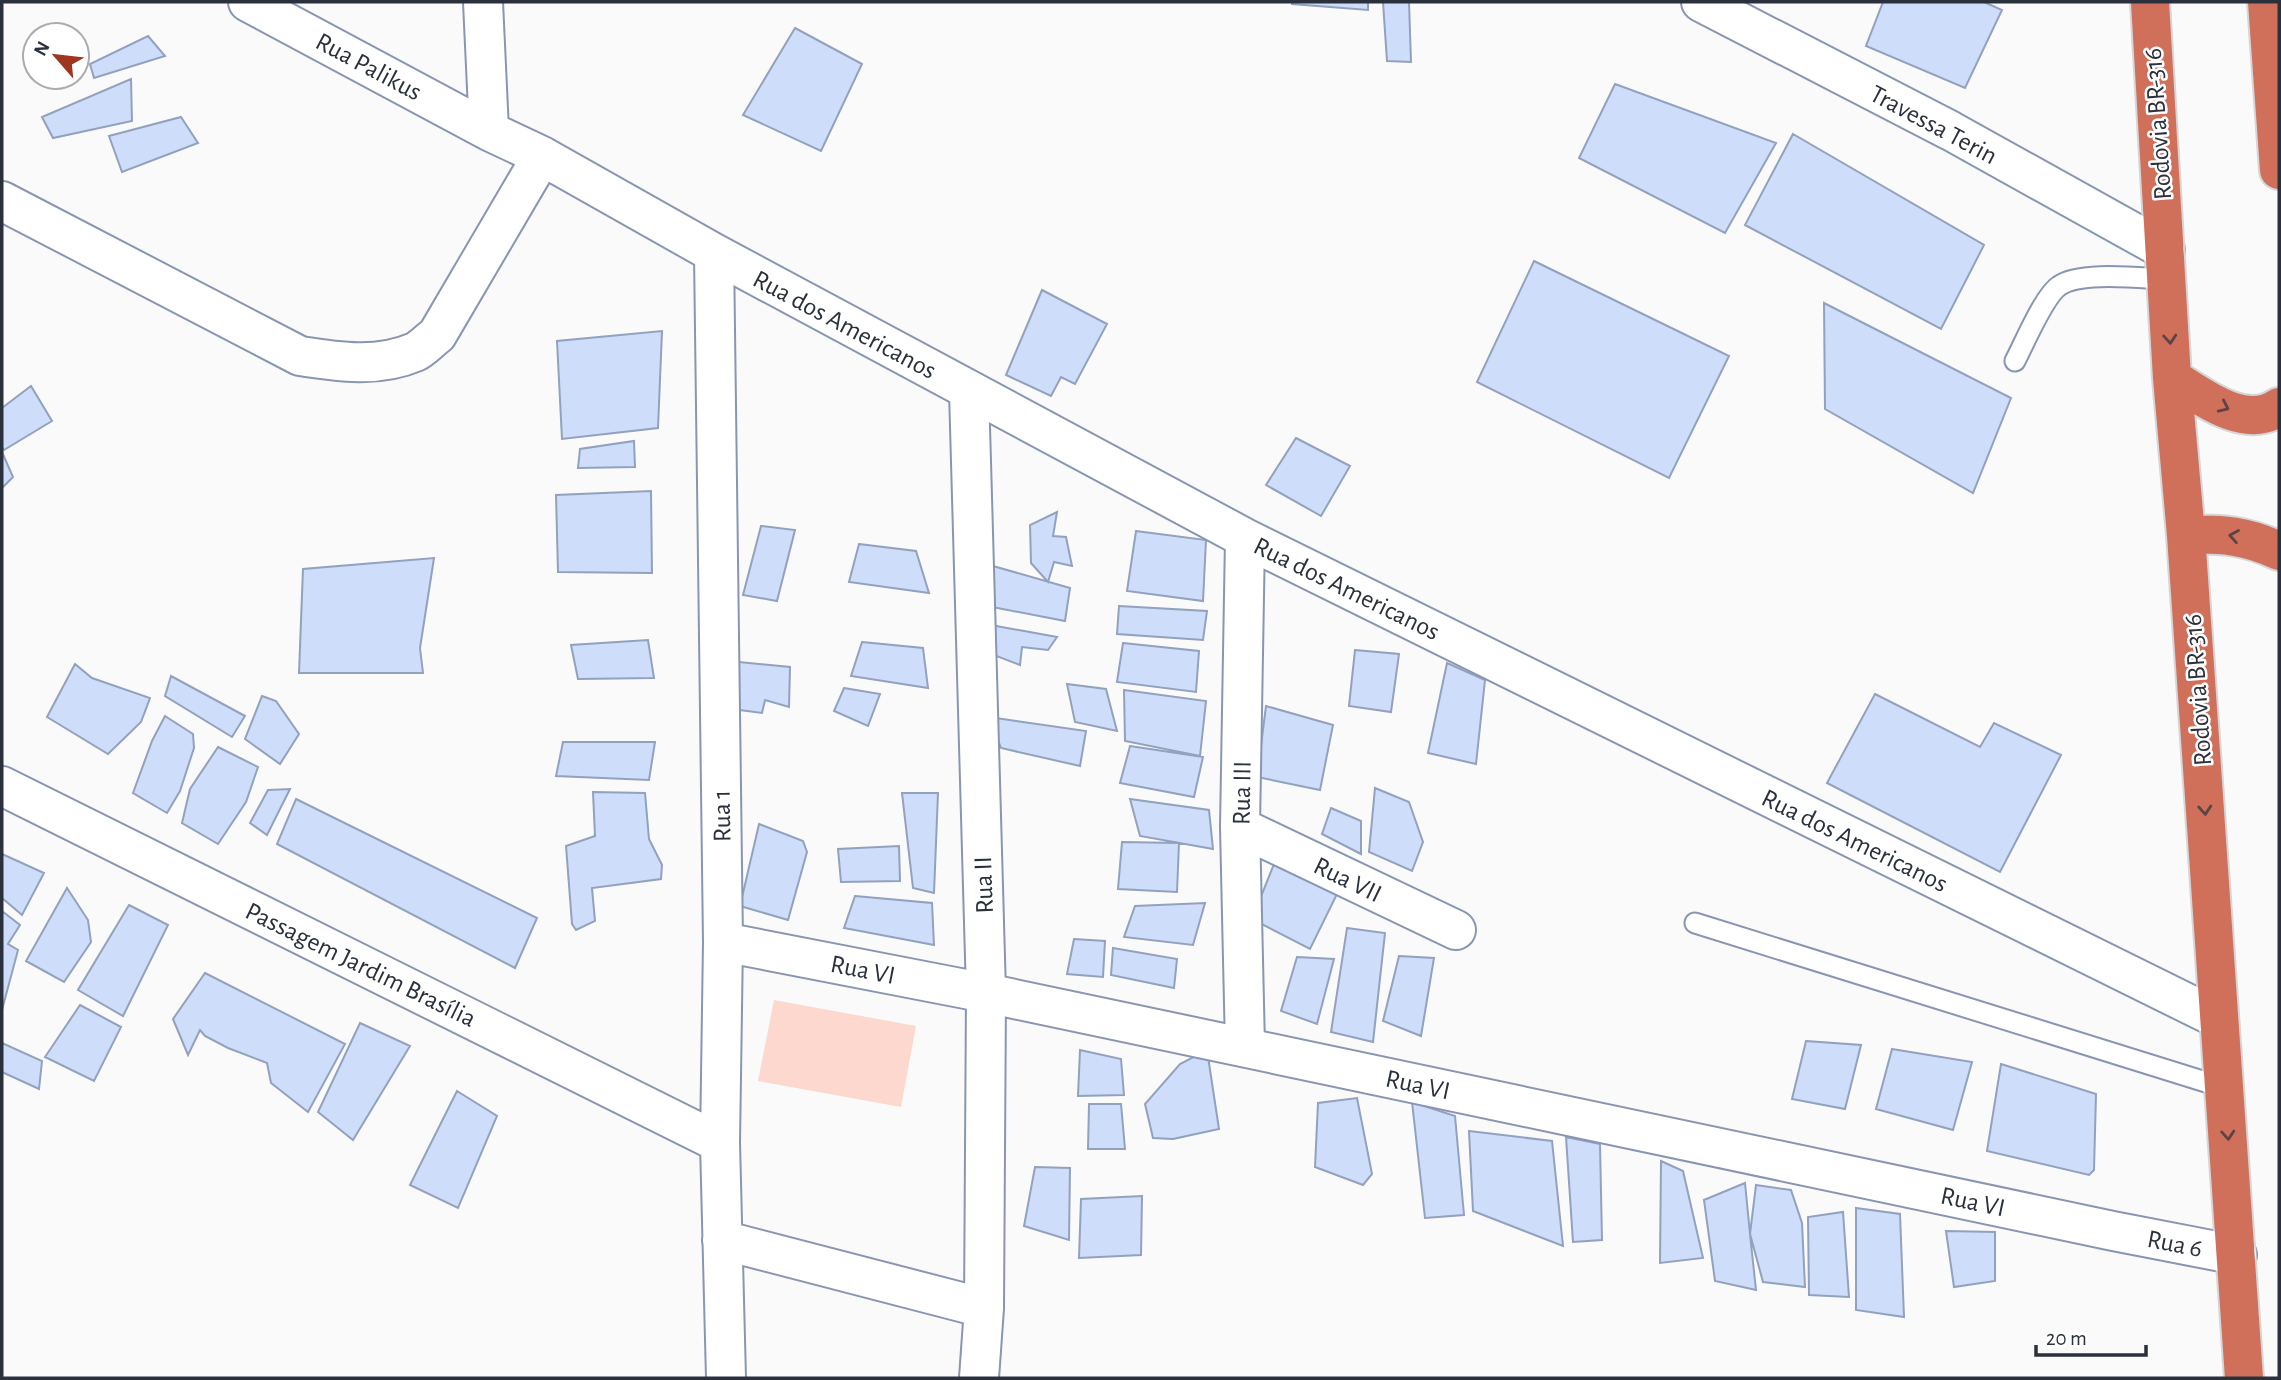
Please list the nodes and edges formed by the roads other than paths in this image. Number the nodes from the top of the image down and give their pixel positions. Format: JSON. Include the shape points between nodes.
{"nodes":[{"id":1,"x":248,"y":2,"type":"edge"},
{"id":2,"x":483,"y":2,"type":"edge"},
{"id":3,"x":1701,"y":2,"type":"edge"},
{"id":4,"x":2150,"y":2,"type":"edge"},
{"id":5,"x":2267,"y":2,"type":"edge"},
{"id":6,"x":2275,"y":49,"type":"edge"},
{"id":7,"x":489,"y":131,"type":"junction"},
{"id":8,"x":542,"y":156,"type":"junction"},
{"id":9,"x":2279,"y":170,"type":"edge"},
{"id":10,"x":2,"y":201,"type":"edge"},
{"id":11,"x":713,"y":253,"type":"junction"},
{"id":12,"x":2165,"y":264,"type":"junction"},
{"id":13,"x":2015,"y":361,"type":"dead end"},
{"id":14,"x":2172,"y":378,"type":"junction"},
{"id":15,"x":969,"y":391,"type":"junction"},
{"id":16,"x":2279,"y":407,"type":"edge"},
{"id":17,"x":2186,"y":535,"type":"junction"},
{"id":18,"x":1245,"y":538,"type":"junction"},
{"id":19,"x":2279,"y":551,"type":"edge"},
{"id":20,"x":2,"y":786,"type":"edge"},
{"id":21,"x":1240,"y":827,"type":"junction"},
{"id":22,"x":1695,"y":923,"type":"dead end"},
{"id":23,"x":1457,"y":930,"type":"dead end"},
{"id":24,"x":723,"y":942,"type":"junction"},
{"id":25,"x":986,"y":993,"type":"junction"},
{"id":26,"x":2219,"y":1019,"type":"junction"},
{"id":27,"x":1245,"y":1047,"type":"junction"},
{"id":28,"x":2225,"y":1088,"type":"junction"},
{"id":29,"x":720,"y":1143,"type":"junction"},
{"id":30,"x":2113,"y":1231,"type":"joint"},
{"id":31,"x":722,"y":1240,"type":"junction"},
{"id":32,"x":2237,"y":1255,"type":"junction"},
{"id":33,"x":984,"y":1308,"type":"junction"},
{"id":34,"x":726,"y":1378,"type":"edge"},
{"id":35,"x":979,"y":1378,"type":"edge"},
{"id":36,"x":2244,"y":1378,"type":"edge"}],
"edges":[{"from":1,"to":7,"type":"street","name":"Rua Palikus"},
{"from":2,"to":7,"type":"street"},
{"from":3,"to":12,"type":"street","name":"Travessa Terin","via":[[1951,131]]},
{"from":4,"to":12,"type":"highway","name":"Rodovia BR-316"},
{"from":5,"to":6,"type":"highway"},
{"from":6,"to":9,"type":"highway"},
{"from":7,"to":8,"type":"street","name":"Rua dos Americanos"},
{"from":8,"to":10,"type":"street","via":[[437,335],[417,351],[361,363],[300,356]]},
{"from":8,"to":11,"type":"street","name":"Rua dos Americanos"},
{"from":11,"to":15,"type":"street","name":"Rua dos Americanos"},
{"from":11,"to":24,"type":"street","name":"Rua 1"},
{"from":12,"to":13,"type":"lane","via":[[2073,279],[2057,287]]},
{"from":12,"to":14,"type":"highway","name":"Rodovia BR-316","one_way":true},
{"from":14,"to":16,"type":"highway","one_way":true,"via":[[2234,412],[2258,415]]},
{"from":14,"to":17,"type":"highway","name":"Rodovia BR-316"},
{"from":15,"to":18,"type":"street","name":"Rua dos Americanos"},
{"from":15,"to":25,"type":"street","name":"Rua II"},
{"from":19,"to":17,"type":"highway","one_way":true,"via":[[2242,537]]},
{"from":17,"to":26,"type":"highway","name":"Rodovia BR-316","one_way":true},
{"from":18,"to":21,"type":"street","name":"Rua III"},
{"from":18,"to":26,"type":"street","name":"Rua dos Americanos"},
{"from":20,"to":29,"type":"street","name":"Passagem Jardim Brasília"},
{"from":21,"to":23,"type":"street","name":"Rua VII"},
{"from":21,"to":27,"type":"street","name":"Rua III"},
{"from":22,"to":28,"type":"lane"},
{"from":24,"to":25,"type":"street","name":"Rua VI"},
{"from":24,"to":29,"type":"street","name":"Rua 1"},
{"from":25,"to":27,"type":"street","name":"Rua VI"},
{"from":25,"to":33,"type":"street","name":"Rua II"},
{"from":26,"to":28,"type":"highway","name":"Rodovia BR-316"},
{"from":27,"to":30,"type":"street","name":"Rua VI"},
{"from":28,"to":32,"type":"highway","name":"Rodovia BR-316","one_way":true},
{"from":29,"to":31,"type":"street","name":"Rua 1"},
{"from":30,"to":32,"type":"street","name":"Rua 6"},
{"from":31,"to":33,"type":"street"},
{"from":31,"to":34,"type":"street","name":"Rua 1"},
{"from":32,"to":36,"type":"highway","name":"Rodovia BR-316"},
{"from":33,"to":35,"type":"street","name":"Rua II"}]}
